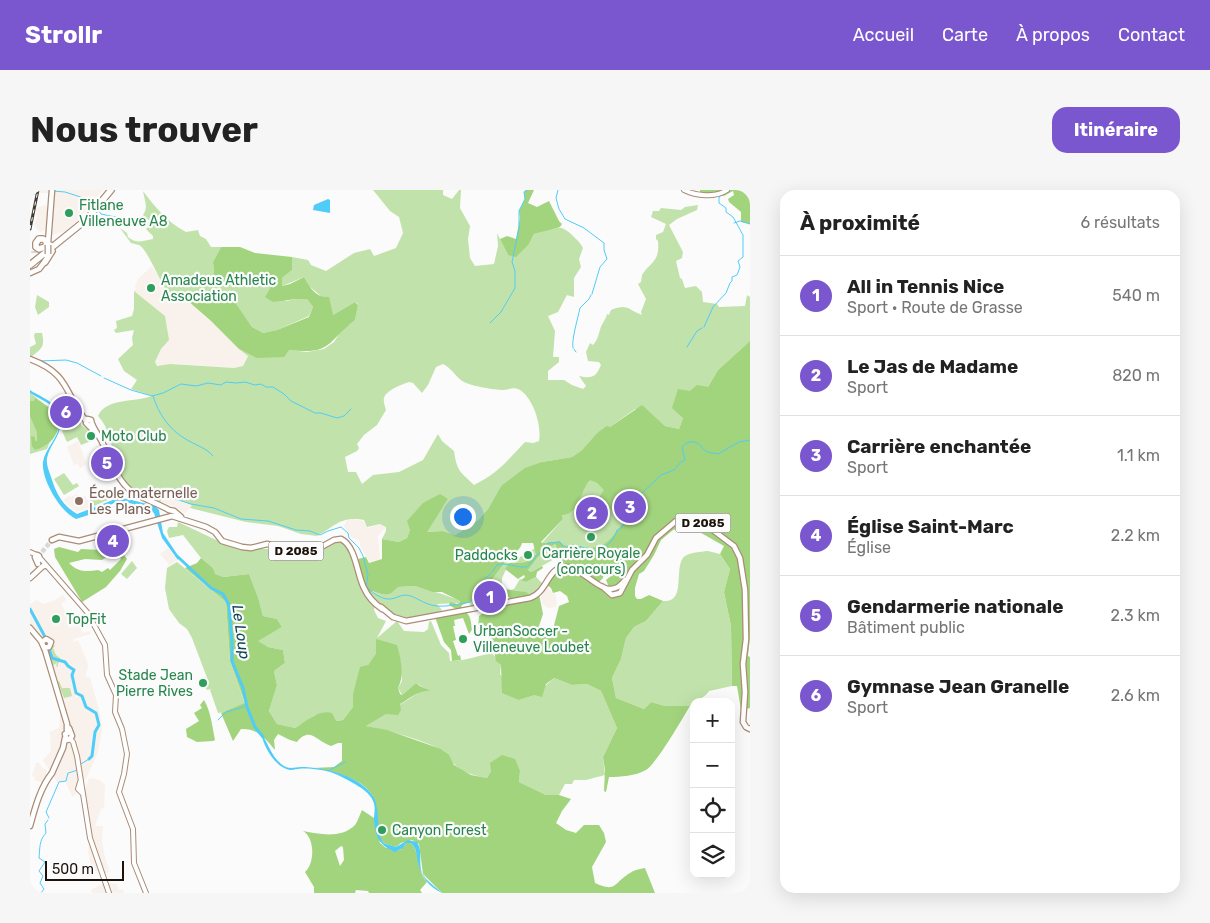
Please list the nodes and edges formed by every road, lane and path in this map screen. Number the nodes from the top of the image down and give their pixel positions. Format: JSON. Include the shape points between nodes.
{"nodes":[{"id":1,"x":52,"y":190,"type":"edge"},
{"id":2,"x":110,"y":190,"type":"edge"},
{"id":3,"x":684,"y":190,"type":"edge"},
{"id":4,"x":727,"y":190,"type":"edge"},
{"id":5,"x":83,"y":223,"type":"junction"},
{"id":6,"x":75,"y":227,"type":"junction"},
{"id":7,"x":36,"y":238,"type":"dead end"},
{"id":8,"x":48,"y":245,"type":"junction"},
{"id":9,"x":47,"y":254,"type":"junction"},
{"id":10,"x":30,"y":263,"type":"edge"},
{"id":11,"x":44,"y":263,"type":"junction"},
{"id":12,"x":30,"y":273,"type":"edge"},
{"id":13,"x":30,"y":359,"type":"edge"},
{"id":14,"x":171,"y":515,"type":"junction"},
{"id":15,"x":52,"y":540,"type":"dead end"},
{"id":16,"x":37,"y":556,"type":"edge"},
{"id":17,"x":45,"y":566,"type":"junction"},
{"id":18,"x":38,"y":571,"type":"junction"},
{"id":19,"x":54,"y":574,"type":"junction"},
{"id":20,"x":31,"y":577,"type":"edge"},
{"id":21,"x":30,"y":627,"type":"edge"},
{"id":22,"x":45,"y":640,"type":"junction"},
{"id":23,"x":47,"y":647,"type":"junction"},
{"id":24,"x":46,"y":660,"type":"junction"},
{"id":25,"x":750,"y":729,"type":"edge"},
{"id":26,"x":69,"y":737,"type":"junction"},
{"id":27,"x":43,"y":789,"type":"junction"},
{"id":28,"x":30,"y":826,"type":"edge"},
{"id":29,"x":30,"y":831,"type":"edge"},
{"id":30,"x":109,"y":893,"type":"edge"},
{"id":31,"x":146,"y":893,"type":"edge"}],
"edges":[{"from":1,"to":8,"type":"main road"},
{"from":2,"to":5,"type":"highway"},
{"from":2,"to":6,"type":"highway"},
{"from":3,"to":4,"type":"main road","via":[[694,195],[712,195]]},
{"from":5,"to":10,"type":"highway"},
{"from":5,"to":11,"type":"highway","via":[[51,252]]},
{"from":6,"to":8,"type":"highway","via":[[43,249],[38,249],[36,244],[43,238]]},
{"from":6,"to":10,"type":"highway"},
{"from":7,"to":10,"type":"highway"},
{"from":8,"to":9,"type":"main road","bridge":true},
{"from":9,"to":11,"type":"main road"},
{"from":9,"to":12,"type":"main road","via":[[40,266]]},
{"from":11,"to":12,"type":"main road"},
{"from":13,"to":14,"type":"main road","via":[[60,378],[78,411],[100,436],[126,486]]},
{"from":14,"to":15,"type":"main road","via":[[79,541],[60,536]]},
{"from":14,"to":25,"type":"main road","number":"D 2085","via":[[211,529],[222,541],[247,548],[267,544],[306,552],[334,540],[344,540],[349,545],[370,598],[395,618],[406,620],[530,598],[542,590],[553,572],[563,567],[576,569],[603,587],[619,587],[647,555],[656,538],[670,525],[690,519],[702,522],[734,546],[740,558],[745,590],[746,639],[743,720]]},
{"from":16,"to":17,"type":"main road"},
{"from":16,"to":18,"type":"main road"},
{"from":16,"to":19,"type":"main road"},
{"from":17,"to":18,"type":"main road"},
{"from":17,"to":19,"type":"main road"},
{"from":18,"to":20,"type":"main road"},
{"from":19,"to":31,"type":"main road","via":[[88,612],[105,645],[107,675],[116,695],[116,714],[125,745],[126,762],[120,794],[134,832],[134,863]]},
{"from":21,"to":22,"type":"main road"},
{"from":21,"to":24,"type":"main road"},
{"from":22,"to":23,"type":"main road"},
{"from":22,"to":23,"type":"main road","via":[[50,641]]},
{"from":23,"to":24,"type":"main road"},
{"from":23,"to":26,"type":"main road","via":[[46,654]]},
{"from":24,"to":26,"type":"main road"},
{"from":26,"to":27,"type":"main road"},
{"from":26,"to":30,"type":"main road","via":[[77,756],[92,846]]},
{"from":27,"to":28,"type":"main road"},
{"from":27,"to":29,"type":"main road"}]}
